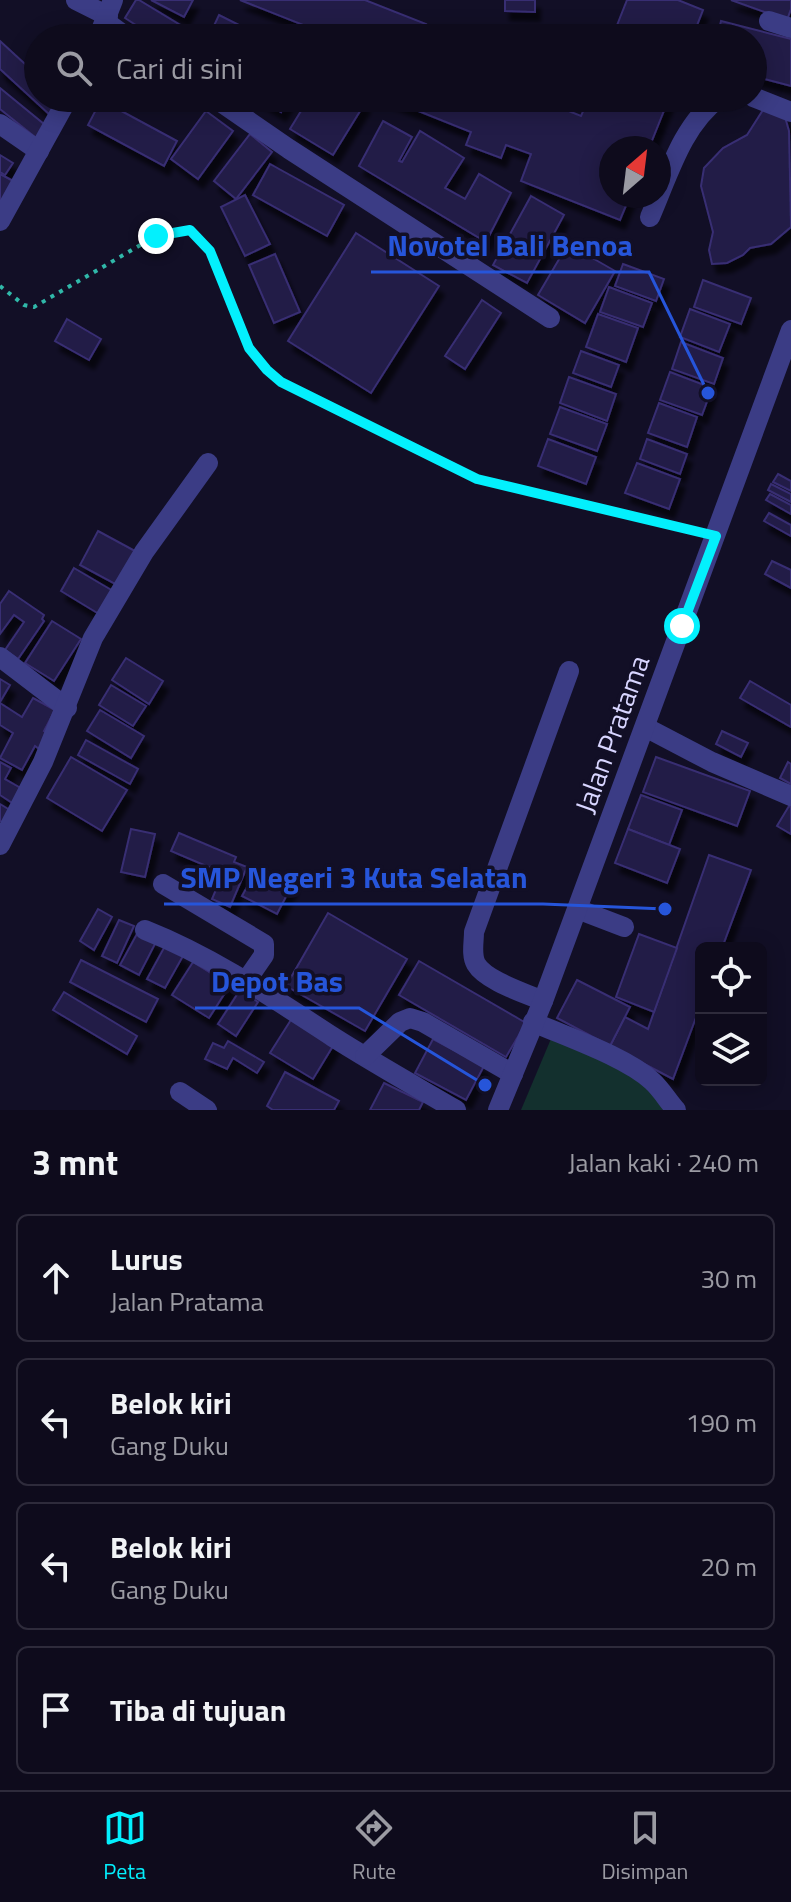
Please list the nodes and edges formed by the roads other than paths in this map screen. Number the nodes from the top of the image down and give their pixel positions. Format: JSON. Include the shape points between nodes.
{"nodes":[{"id":1,"x":76,"y":0,"type":"edge"},
{"id":2,"x":106,"y":19,"type":"edge"},
{"id":3,"x":769,"y":21,"type":"dead end"},
{"id":4,"x":791,"y":28,"type":"edge"},
{"id":5,"x":767,"y":103,"type":"edge"},
{"id":6,"x":60,"y":112,"type":"edge"},
{"id":7,"x":235,"y":112,"type":"edge"},
{"id":8,"x":703,"y":112,"type":"edge"},
{"id":9,"x":791,"y":112,"type":"edge"},
{"id":10,"x":0,"y":124,"type":"edge"},
{"id":11,"x":39,"y":151,"type":"junction"},
{"id":12,"x":650,"y":217,"type":"dead end"},
{"id":13,"x":0,"y":221,"type":"edge"},
{"id":14,"x":550,"y":318,"type":"dead end"},
{"id":15,"x":791,"y":332,"type":"edge"},
{"id":16,"x":208,"y":463,"type":"dead end"},
{"id":17,"x":0,"y":657,"type":"edge"},
{"id":18,"x":569,"y":671,"type":"dead end"},
{"id":19,"x":67,"y":708,"type":"junction"},
{"id":20,"x":645,"y":727,"type":"junction"},
{"id":21,"x":791,"y":796,"type":"edge"},
{"id":22,"x":0,"y":845,"type":"edge"},
{"id":23,"x":163,"y":884,"type":"dead end"},
{"id":24,"x":577,"y":909,"type":"junction"},
{"id":25,"x":624,"y":927,"type":"dead end"},
{"id":26,"x":145,"y":930,"type":"dead end"},
{"id":27,"x":246,"y":981,"type":"junction"},
{"id":28,"x":543,"y":1001,"type":"junction"},
{"id":29,"x":533,"y":1022,"type":"junction"},
{"id":30,"x":365,"y":1056,"type":"junction"},
{"id":31,"x":513,"y":1074,"type":"junction"},
{"id":32,"x":180,"y":1092,"type":"dead end"},
{"id":33,"x":207,"y":1110,"type":"edge"},
{"id":34,"x":456,"y":1110,"type":"edge"},
{"id":35,"x":498,"y":1110,"type":"edge"},
{"id":36,"x":676,"y":1110,"type":"edge"}],
"edges":[{"from":1,"to":2,"type":"street"},
{"from":3,"to":4,"type":"street"},
{"from":5,"to":9,"type":"street"},
{"from":6,"to":11,"type":"street"},
{"from":7,"to":14,"type":"street"},
{"from":8,"to":12,"type":"street"},
{"from":10,"to":11,"type":"street"},
{"from":11,"to":13,"type":"street"},
{"from":15,"to":20,"type":"street","name":"Jalan Pratama"},
{"from":16,"to":19,"type":"street","via":[[144,552],[93,638]]},
{"from":17,"to":19,"type":"street"},
{"from":18,"to":28,"type":"street","via":[[474,932],[477,965],[490,977]]},
{"from":19,"to":22,"type":"street"},
{"from":20,"to":21,"type":"street"},
{"from":20,"to":24,"type":"street","name":"Jalan Pratama"},
{"from":23,"to":27,"type":"street","via":[[264,944],[264,955]]},
{"from":24,"to":25,"type":"street"},
{"from":24,"to":28,"type":"street","name":"Jalan Pratama"},
{"from":26,"to":27,"type":"street"},
{"from":27,"to":30,"type":"street"},
{"from":28,"to":29,"type":"street","name":"Jalan Pratama"},
{"from":29,"to":31,"type":"street","name":"Jalan Pratama"},
{"from":29,"to":36,"type":"street","via":[[643,1075]]},
{"from":30,"to":31,"type":"street","via":[[410,1018]]},
{"from":30,"to":34,"type":"street"},
{"from":31,"to":35,"type":"street","name":"Jalan Pratama"},
{"from":32,"to":33,"type":"street"}]}
